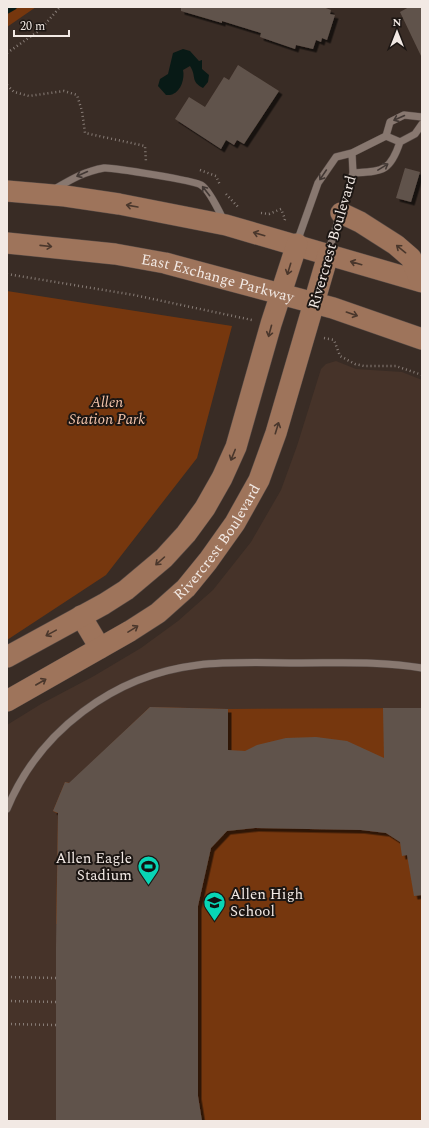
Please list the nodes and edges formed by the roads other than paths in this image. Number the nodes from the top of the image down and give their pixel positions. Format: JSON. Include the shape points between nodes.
{"nodes":[{"id":1,"x":422,"y":117,"type":"edge"},
{"id":2,"x":422,"y":124,"type":"edge"},
{"id":3,"x":386,"y":136,"type":"junction"},
{"id":4,"x":400,"y":142,"type":"junction"},
{"id":5,"x":352,"y":153,"type":"junction"},
{"id":6,"x":353,"y":173,"type":"junction"},
{"id":7,"x":7,"y":191,"type":"edge"},
{"id":8,"x":46,"y":194,"type":"junction"},
{"id":9,"x":341,"y":213,"type":"junction"},
{"id":10,"x":226,"y":224,"type":"junction"},
{"id":11,"x":7,"y":243,"type":"edge"},
{"id":12,"x":297,"y":244,"type":"junction"},
{"id":13,"x":328,"y":255,"type":"junction"},
{"id":14,"x":421,"y":282,"type":"edge"},
{"id":15,"x":282,"y":294,"type":"junction"},
{"id":16,"x":314,"y":303,"type":"junction"},
{"id":17,"x":422,"y":338,"type":"edge"},
{"id":18,"x":81,"y":616,"type":"junction"},
{"id":19,"x":100,"y":648,"type":"junction"},
{"id":20,"x":7,"y":657,"type":"edge"},
{"id":21,"x":422,"y":668,"type":"edge"},
{"id":22,"x":7,"y":702,"type":"edge"},
{"id":23,"x":7,"y":809,"type":"edge"}],
"edges":[{"from":1,"to":3,"type":"lane","one_way":true,"via":[[404,115],[390,122]]},
{"from":2,"to":4,"type":"lane","via":[[415,134]]},
{"from":3,"to":4,"type":"lane"},
{"from":3,"to":5,"type":"lane"},
{"from":6,"to":4,"type":"lane","one_way":true,"via":[[382,170],[394,158]]},
{"from":5,"to":6,"type":"lane","name":"Rivercrest Boulevard"},
{"from":5,"to":12,"type":"lane","name":"Rivercrest Boulevard","one_way":true,"via":[[336,156],[318,183]]},
{"from":6,"to":9,"type":"lane","name":"Rivercrest Boulevard"},
{"from":7,"to":8,"type":"street"},
{"from":10,"to":8,"type":"street","one_way":true,"via":[[119,204]]},
{"from":10,"to":8,"type":"lane","one_way":true,"via":[[210,195],[201,185],[171,178],[107,168],[80,175]]},
{"from":9,"to":13,"type":"lane","name":"Rivercrest Boulevard"},
{"from":14,"to":9,"type":"street","one_way":true,"via":[[411,258],[396,245]]},
{"from":12,"to":10,"type":"street","one_way":true},
{"from":11,"to":15,"type":"street","name":"East Exchange Parkway","one_way":true,"via":[[165,263]]},
{"from":12,"to":13,"type":"street"},
{"from":12,"to":15,"type":"street","name":"Rivercrest Boulevard","one_way":true},
{"from":14,"to":13,"type":"street","one_way":true},
{"from":13,"to":16,"type":"street","name":"Rivercrest Boulevard"},
{"from":15,"to":16,"type":"street","name":"East Exchange Parkway"},
{"from":15,"to":18,"type":"street","name":"Rivercrest Boulevard","one_way":true,"via":[[236,447],[213,495],[164,558],[126,590]]},
{"from":16,"to":17,"type":"street","name":"East Exchange Parkway","one_way":true},
{"from":19,"to":16,"type":"street","name":"Rivercrest Boulevard","one_way":true,"via":[[145,622],[177,597],[195,579],[235,523],[259,480],[271,450]]},
{"from":18,"to":19,"type":"street"},
{"from":18,"to":20,"type":"street","name":"Rivercrest Boulevard","one_way":true},
{"from":22,"to":19,"type":"street","name":"Rivercrest Boulevard","one_way":true},
{"from":21,"to":23,"type":"lane","via":[[384,664],[224,663],[187,667],[152,676],[98,700],[62,729],[24,774]]}]}
